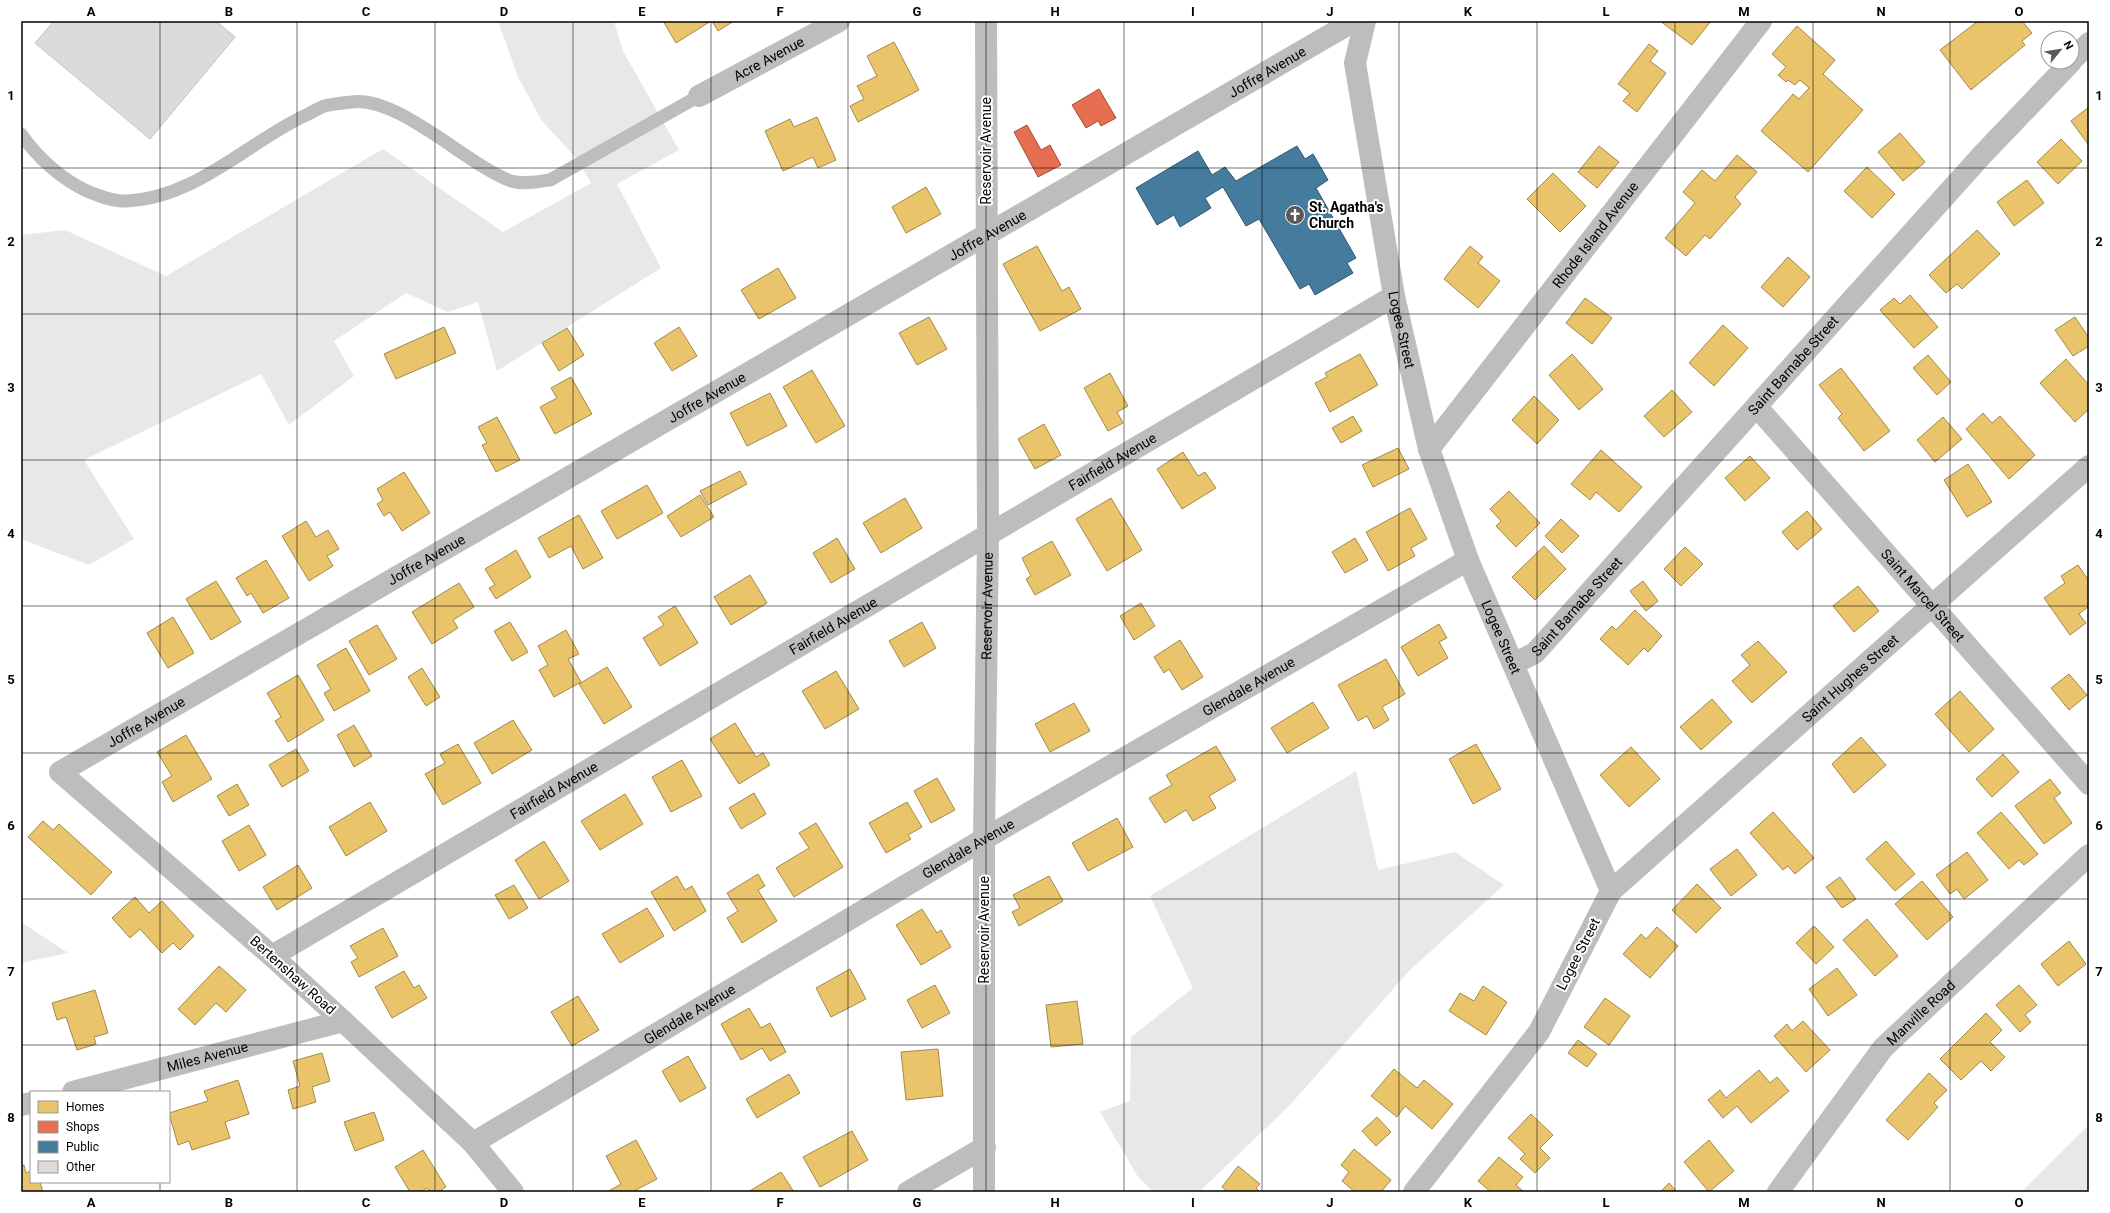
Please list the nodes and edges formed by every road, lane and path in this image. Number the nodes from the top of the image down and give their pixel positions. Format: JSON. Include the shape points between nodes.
{"nodes":[{"id":1,"x":838,"y":21,"type":"edge"},
{"id":2,"x":986,"y":21,"type":"edge"},
{"id":3,"x":1354,"y":21,"type":"edge"},
{"id":4,"x":1365,"y":21,"type":"edge"},
{"id":5,"x":1760,"y":21,"type":"edge"},
{"id":6,"x":2089,"y":43,"type":"edge"},
{"id":7,"x":2080,"y":52,"type":"edge"},
{"id":8,"x":2062,"y":70,"type":"edge"},
{"id":9,"x":699,"y":96,"type":"joint"},
{"id":10,"x":21,"y":134,"type":"edge"},
{"id":11,"x":986,"y":237,"type":"junction"},
{"id":12,"x":1394,"y":296,"type":"junction"},
{"id":13,"x":1757,"y":407,"type":"junction"},
{"id":14,"x":1429,"y":449,"type":"junction"},
{"id":15,"x":2089,"y":466,"type":"edge"},
{"id":16,"x":988,"y":536,"type":"junction"},
{"id":17,"x":1468,"y":560,"type":"junction"},
{"id":18,"x":1932,"y":608,"type":"junction"},
{"id":19,"x":1513,"y":664,"type":"junction"},
{"id":20,"x":60,"y":772,"type":"joint"},
{"id":21,"x":2089,"y":784,"type":"edge"},
{"id":22,"x":984,"y":839,"type":"junction"},
{"id":23,"x":2089,"y":856,"type":"edge"},
{"id":24,"x":1611,"y":891,"type":"junction"},
{"id":25,"x":272,"y":956,"type":"junction"},
{"id":26,"x":343,"y":1021,"type":"junction"},
{"id":27,"x":76,"y":1091,"type":"edge"},
{"id":28,"x":472,"y":1143,"type":"junction"},
{"id":29,"x":985,"y":1147,"type":"junction"},
{"id":30,"x":513,"y":1192,"type":"edge"},
{"id":31,"x":908,"y":1192,"type":"edge"},
{"id":32,"x":984,"y":1192,"type":"edge"},
{"id":33,"x":1414,"y":1192,"type":"edge"},
{"id":34,"x":1778,"y":1192,"type":"edge"}],
"edges":[{"from":1,"to":9,"type":"street","name":"Acre Avenue"},
{"from":2,"to":11,"type":"street","name":"Reservoir Avenue"},
{"from":3,"to":11,"type":"street","name":"Joffre Avenue"},
{"from":4,"to":12,"type":"street","name":"Logee Street","via":[[1355,63]]},
{"from":5,"to":14,"type":"street","name":"Rhode Island Avenue"},
{"from":6,"to":7,"type":"street","name":"Saint Barnabe Street"},
{"from":8,"to":13,"type":"street","name":"Saint Barnabe Street","via":[[1982,155]]},
{"from":9,"to":10,"type":"lane","via":[[550,180],[529,182],[513,181],[496,173],[390,109],[370,102],[324,106],[285,125],[185,187],[161,195],[126,201],[101,197],[77,186],[52,168]]},
{"from":11,"to":16,"type":"street","name":"Reservoir Avenue"},
{"from":11,"to":20,"type":"street","name":"Joffre Avenue","via":[[466,535]]},
{"from":12,"to":14,"type":"street","name":"Logee Street"},
{"from":12,"to":16,"type":"street","name":"Fairfield Avenue"},
{"from":13,"to":18,"type":"street","name":"Saint Marcel Street"},
{"from":13,"to":19,"type":"street","name":"Saint Barnabe Street","via":[[1535,653]]},
{"from":14,"to":17,"type":"street","name":"Logee Street"},
{"from":15,"to":18,"type":"street","name":"Saint Hughes Street"},
{"from":16,"to":22,"type":"street","name":"Reservoir Avenue"},
{"from":16,"to":25,"type":"street","name":"Fairfield Avenue"},
{"from":17,"to":19,"type":"street","name":"Logee Street"},
{"from":17,"to":22,"type":"street","name":"Glendale Avenue"},
{"from":18,"to":21,"type":"street","name":"Saint Marcel Street"},
{"from":18,"to":24,"type":"street","name":"Saint Hughes Street"},
{"from":19,"to":24,"type":"street","name":"Logee Street"},
{"from":20,"to":25,"type":"street","name":"Bertenshaw Road"},
{"from":22,"to":28,"type":"street","name":"Glendale Avenue"},
{"from":22,"to":29,"type":"street","name":"Reservoir Avenue"},
{"from":23,"to":34,"type":"main road","name":"Manville Road","via":[[1883,1048]]},
{"from":24,"to":33,"type":"street","name":"Logee Street","via":[[1538,1032]]},
{"from":25,"to":26,"type":"street","name":"Bertenshaw Road"},
{"from":26,"to":27,"type":"street","name":"Miles Avenue"},
{"from":26,"to":28,"type":"street","name":"Bertenshaw Road"},
{"from":28,"to":30,"type":"street","name":"Bertenshaw Road"},
{"from":29,"to":31,"type":"street"},
{"from":29,"to":32,"type":"street","name":"Reservoir Avenue"}]}
